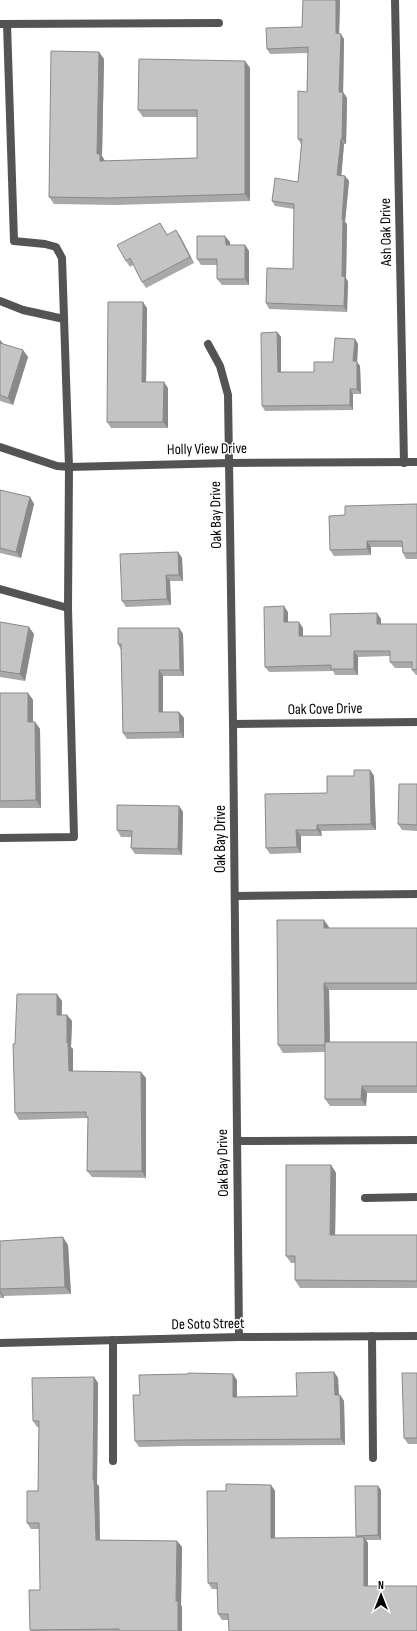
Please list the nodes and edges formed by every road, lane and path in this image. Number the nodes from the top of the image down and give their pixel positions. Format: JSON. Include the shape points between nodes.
{"nodes":[{"id":1,"x":396,"y":0,"type":"edge"},
{"id":2,"x":219,"y":23,"type":"dead end"},
{"id":3,"x":4,"y":24,"type":"edge"},
{"id":4,"x":0,"y":301,"type":"edge"},
{"id":5,"x":64,"y":319,"type":"junction"},
{"id":6,"x":208,"y":344,"type":"dead end"},
{"id":7,"x":0,"y":447,"type":"edge"},
{"id":8,"x":417,"y":462,"type":"edge"},
{"id":9,"x":229,"y":463,"type":"junction"},
{"id":10,"x":404,"y":463,"type":"junction"},
{"id":11,"x":69,"y":467,"type":"junction"},
{"id":12,"x":0,"y":589,"type":"edge"},
{"id":13,"x":68,"y":608,"type":"junction"},
{"id":14,"x":417,"y":722,"type":"edge"},
{"id":15,"x":234,"y":724,"type":"junction"},
{"id":16,"x":0,"y":838,"type":"edge"},
{"id":17,"x":417,"y":894,"type":"edge"},
{"id":18,"x":235,"y":896,"type":"junction"},
{"id":19,"x":417,"y":1140,"type":"edge"},
{"id":20,"x":237,"y":1141,"type":"junction"},
{"id":21,"x":417,"y":1197,"type":"edge"},
{"id":22,"x":365,"y":1198,"type":"dead end"},
{"id":23,"x":372,"y":1336,"type":"junction"},
{"id":24,"x":417,"y":1336,"type":"edge"},
{"id":25,"x":239,"y":1337,"type":"junction"},
{"id":26,"x":113,"y":1340,"type":"junction"},
{"id":27,"x":0,"y":1343,"type":"edge"},
{"id":28,"x":373,"y":1458,"type":"dead end"},
{"id":29,"x":113,"y":1461,"type":"dead end"}],
"edges":[{"from":1,"to":10,"type":"street","name":"Ash Oak Drive"},
{"from":2,"to":3,"type":"street"},
{"from":3,"to":5,"type":"street","via":[[14,241],[56,247],[62,258]]},
{"from":4,"to":5,"type":"street","via":[[23,310]]},
{"from":5,"to":11,"type":"street"},
{"from":6,"to":9,"type":"street","name":"Oak Bay Drive","via":[[220,366],[228,395]]},
{"from":7,"to":11,"type":"street","name":"Holly View Drive","via":[[57,466]]},
{"from":8,"to":10,"type":"street","name":"Holly View Drive"},
{"from":9,"to":10,"type":"street","name":"Holly View Drive"},
{"from":9,"to":11,"type":"street","name":"Holly View Drive"},
{"from":9,"to":15,"type":"street","name":"Oak Bay Drive"},
{"from":11,"to":13,"type":"street"},
{"from":12,"to":13,"type":"street"},
{"from":13,"to":16,"type":"street","via":[[74,837]]},
{"from":14,"to":15,"type":"street","name":"Oak Cove Drive"},
{"from":15,"to":18,"type":"street","name":"Oak Bay Drive"},
{"from":17,"to":18,"type":"street"},
{"from":18,"to":20,"type":"street","name":"Oak Bay Drive"},
{"from":19,"to":20,"type":"street"},
{"from":20,"to":25,"type":"street","name":"Oak Bay Drive"},
{"from":21,"to":22,"type":"street"},
{"from":23,"to":24,"type":"street","name":"De Soto Street"},
{"from":23,"to":25,"type":"street","name":"De Soto Street"},
{"from":23,"to":28,"type":"street"},
{"from":25,"to":26,"type":"street","name":"De Soto Street"},
{"from":26,"to":27,"type":"street","name":"De Soto Street"},
{"from":26,"to":29,"type":"street"}]}
